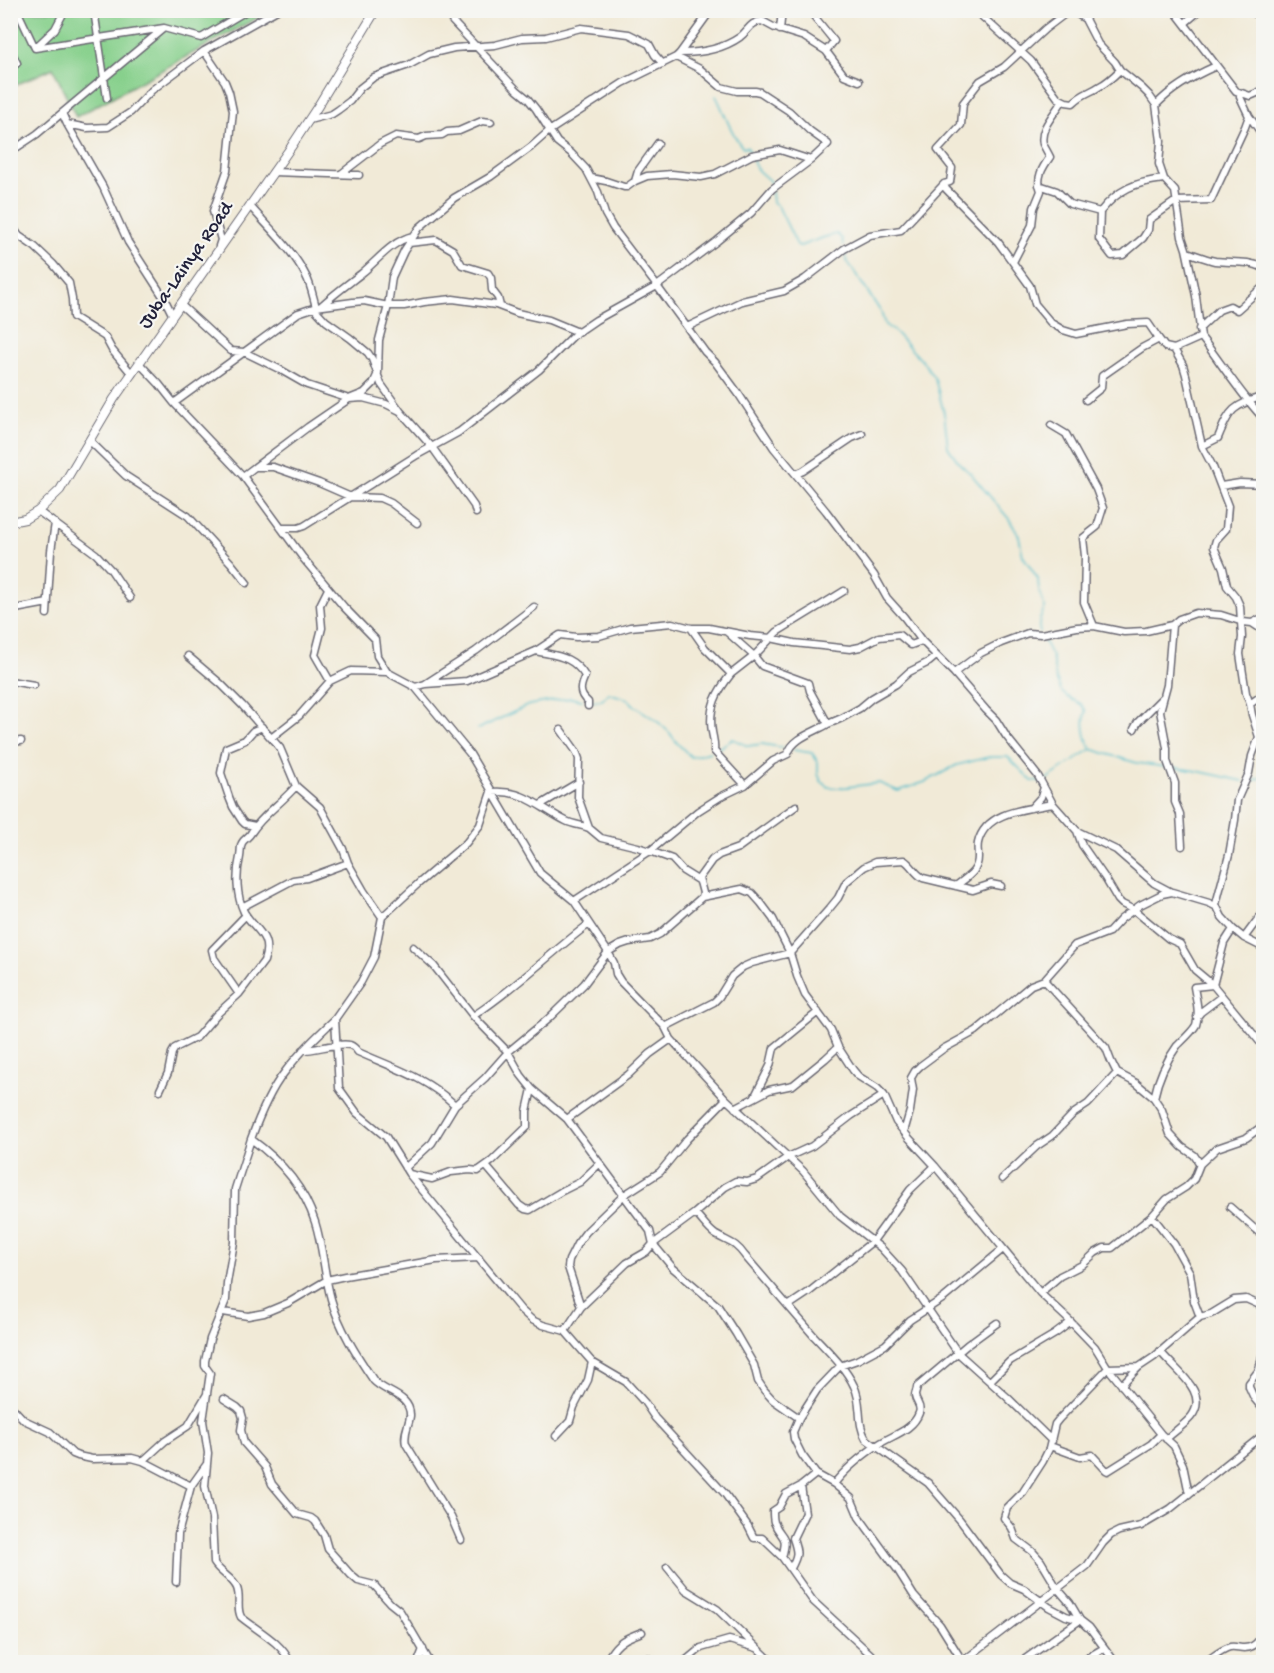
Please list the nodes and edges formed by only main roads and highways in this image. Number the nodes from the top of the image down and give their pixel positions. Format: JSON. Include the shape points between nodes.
{"nodes":[{"id":1,"x":376,"y":10,"type":"edge"},
{"id":2,"x":11,"y":523,"type":"edge"}],
"edges":[{"from":1,"to":2,"type":"main road","name":"Juba-Lainya Road","via":[[309,120],[114,399],[60,490],[38,511]]}]}
